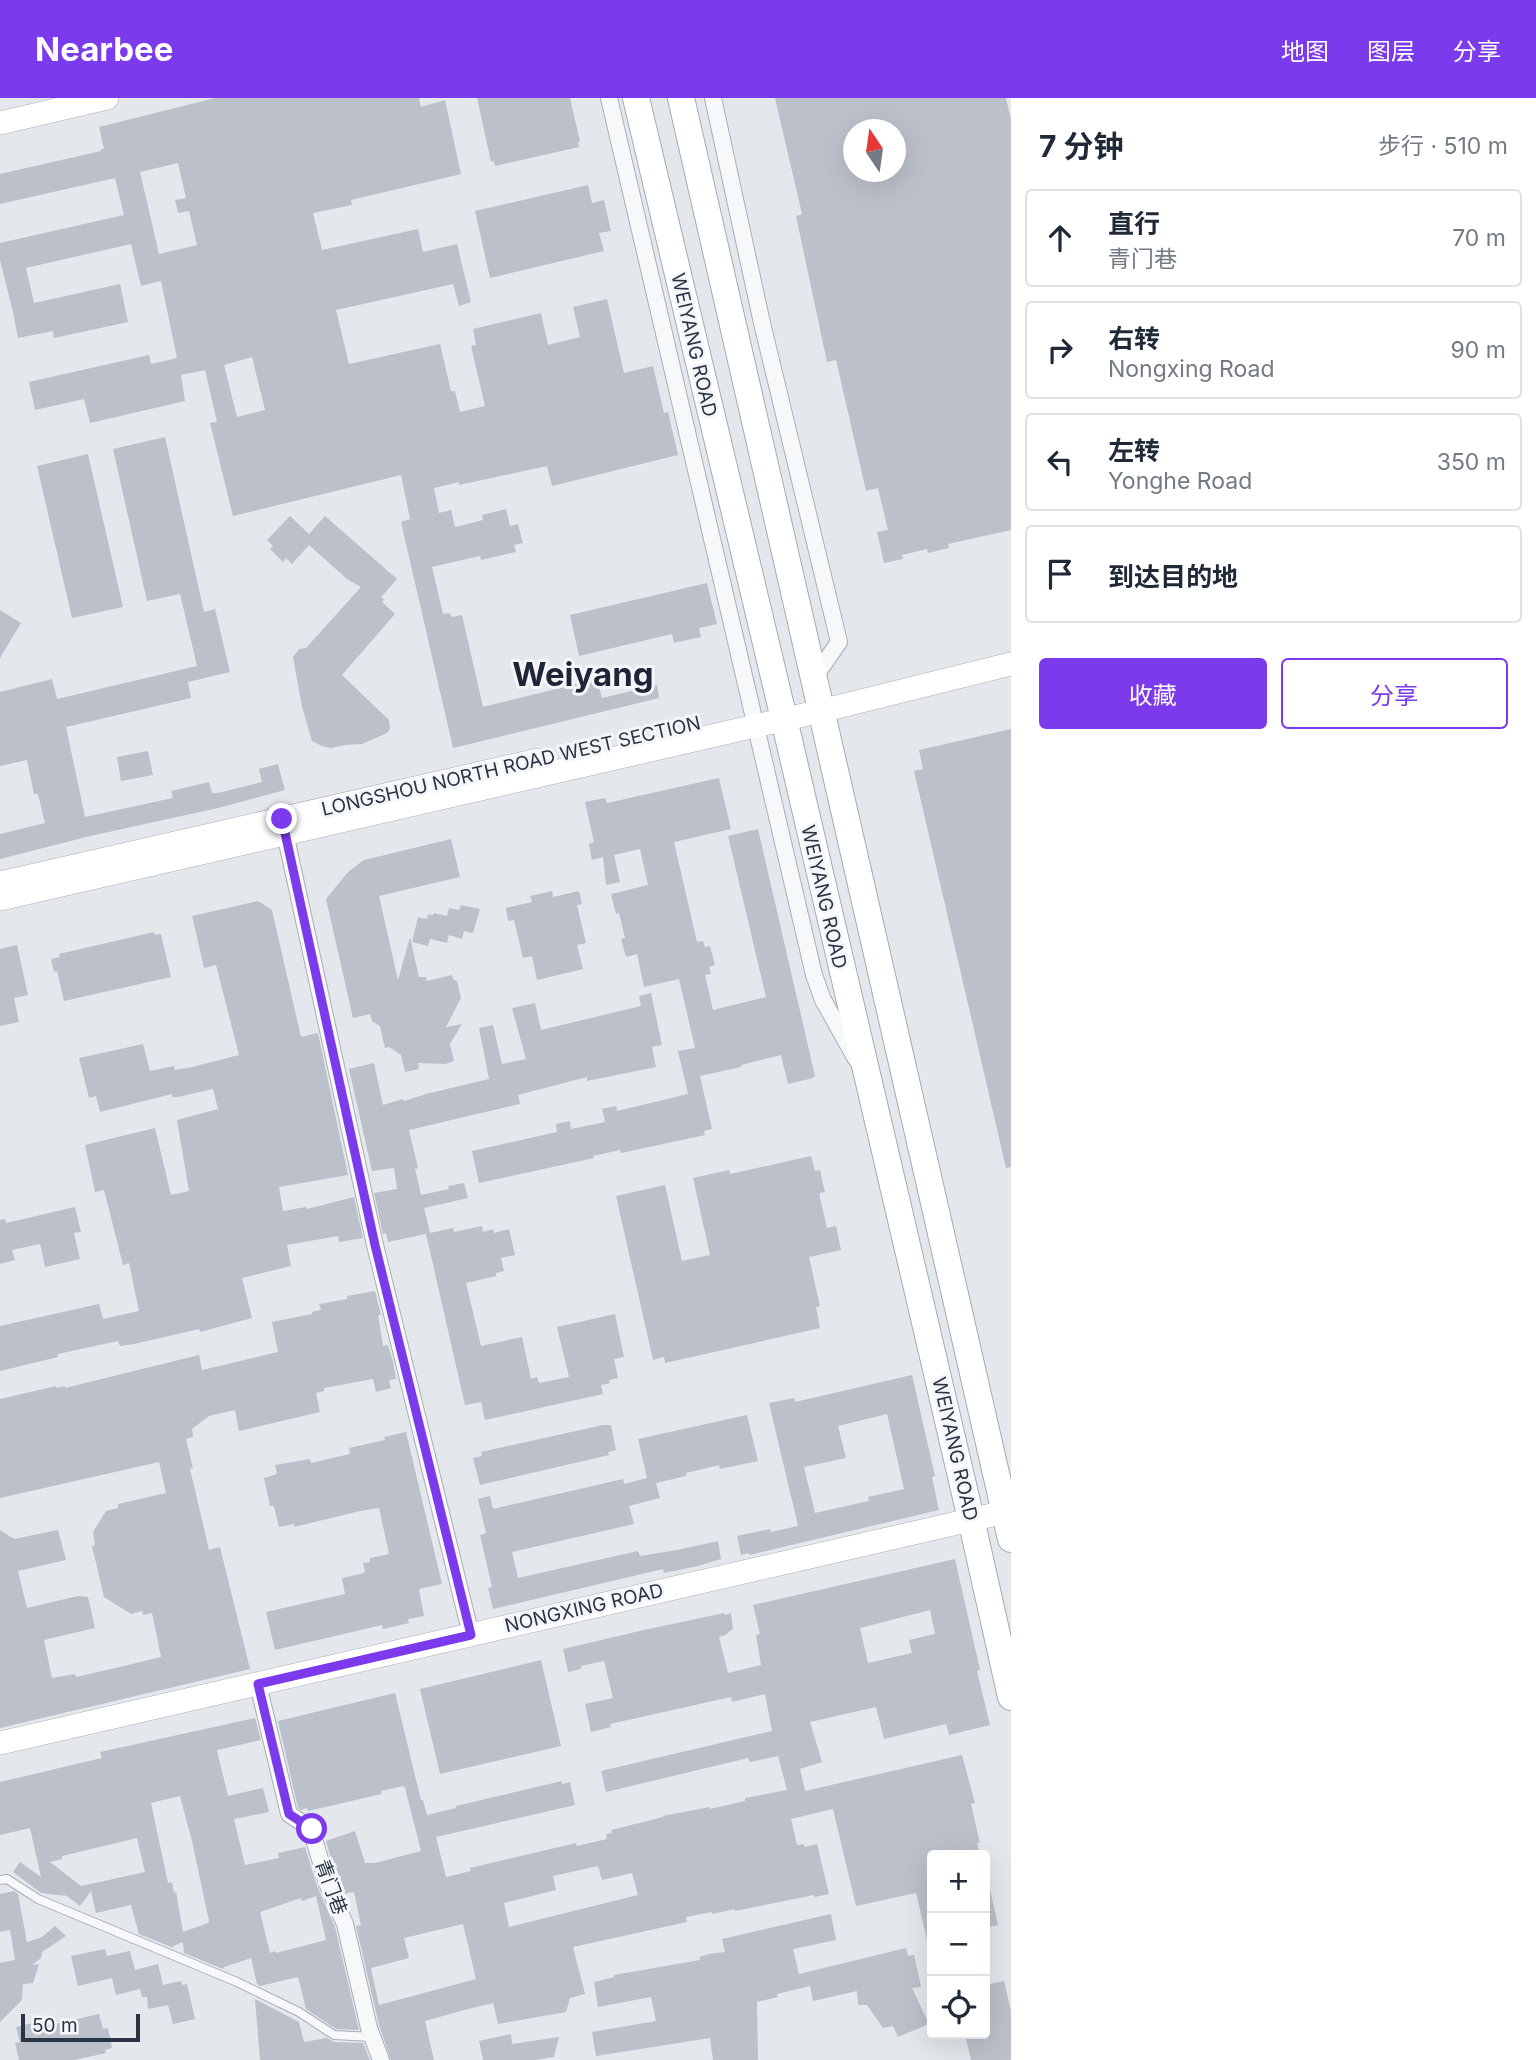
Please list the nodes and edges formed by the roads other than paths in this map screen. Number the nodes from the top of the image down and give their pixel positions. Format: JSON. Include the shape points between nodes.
{"nodes":[{"id":1,"x":107,"y":98,"type":"edge"},
{"id":2,"x":609,"y":98,"type":"edge"},
{"id":3,"x":636,"y":98,"type":"edge"},
{"id":4,"x":681,"y":98,"type":"edge"},
{"id":5,"x":713,"y":98,"type":"edge"},
{"id":6,"x":0,"y":123,"type":"edge"},
{"id":7,"x":1011,"y":664,"type":"edge"},
{"id":8,"x":817,"y":695,"type":"junction"},
{"id":9,"x":782,"y":711,"type":"junction"},
{"id":10,"x":754,"y":718,"type":"junction"},
{"id":11,"x":284,"y":827,"type":"junction"},
{"id":12,"x":0,"y":883,"type":"edge"},
{"id":13,"x":0,"y":899,"type":"edge"},
{"id":14,"x":870,"y":1091,"type":"junction"},
{"id":15,"x":1008,"y":1511,"type":"edge"},
{"id":16,"x":971,"y":1519,"type":"junction"},
{"id":17,"x":1011,"y":1539,"type":"edge"},
{"id":18,"x":471,"y":1635,"type":"junction"},
{"id":19,"x":258,"y":1684,"type":"junction"},
{"id":20,"x":1011,"y":1697,"type":"edge"},
{"id":21,"x":0,"y":1744,"type":"edge"},
{"id":22,"x":0,"y":1880,"type":"edge"},
{"id":23,"x":373,"y":2037,"type":"junction"},
{"id":24,"x":381,"y":2060,"type":"edge"}],
"edges":[{"from":1,"to":6,"type":"street"},
{"from":2,"to":10,"type":"street"},
{"from":3,"to":9,"type":"main road","name":"WEIYANG ROAD"},
{"from":4,"to":8,"type":"main road","name":"WEIYANG ROAD"},
{"from":5,"to":8,"type":"street","via":[[839,642]]},
{"from":7,"to":8,"type":"street","name":"LONGSHOU NORTH ROAD WEST SECTION"},
{"from":8,"to":9,"type":"street","name":"LONGSHOU NORTH ROAD WEST SECTION"},
{"from":8,"to":15,"type":"main road","name":"WEIYANG ROAD"},
{"from":9,"to":10,"type":"street","name":"LONGSHOU NORTH ROAD WEST SECTION"},
{"from":9,"to":14,"type":"main road","name":"WEIYANG ROAD"},
{"from":10,"to":11,"type":"street","name":"LONGSHOU NORTH ROAD WEST SECTION"},
{"from":10,"to":14,"type":"street","via":[[814,975]]},
{"from":11,"to":12,"type":"street","name":"LONGSHOU NORTH ROAD WEST SECTION"},
{"from":11,"to":13,"type":"street","name":"LONGSHOU NORTH ROAD WEST SECTION"},
{"from":11,"to":18,"type":"street","via":[[375,1245]]},
{"from":14,"to":16,"type":"main road","name":"WEIYANG ROAD"},
{"from":15,"to":16,"type":"street","name":"NONGXING ROAD"},
{"from":15,"to":17,"type":"main road","name":"WEIYANG ROAD"},
{"from":16,"to":18,"type":"street","name":"NONGXING ROAD"},
{"from":16,"to":20,"type":"main road","name":"WEIYANG ROAD"},
{"from":18,"to":19,"type":"street","name":"NONGXING ROAD"},
{"from":19,"to":21,"type":"street","name":"NONGXING ROAD"},
{"from":19,"to":23,"type":"street","name":"青门巷","via":[[289,1814],[312,1829],[327,1883],[345,1924]]},
{"from":22,"to":23,"type":"lane","via":[[7,1879],[38,1899],[237,1982],[334,2035]]},
{"from":23,"to":24,"type":"street","name":"青门巷"}]}
